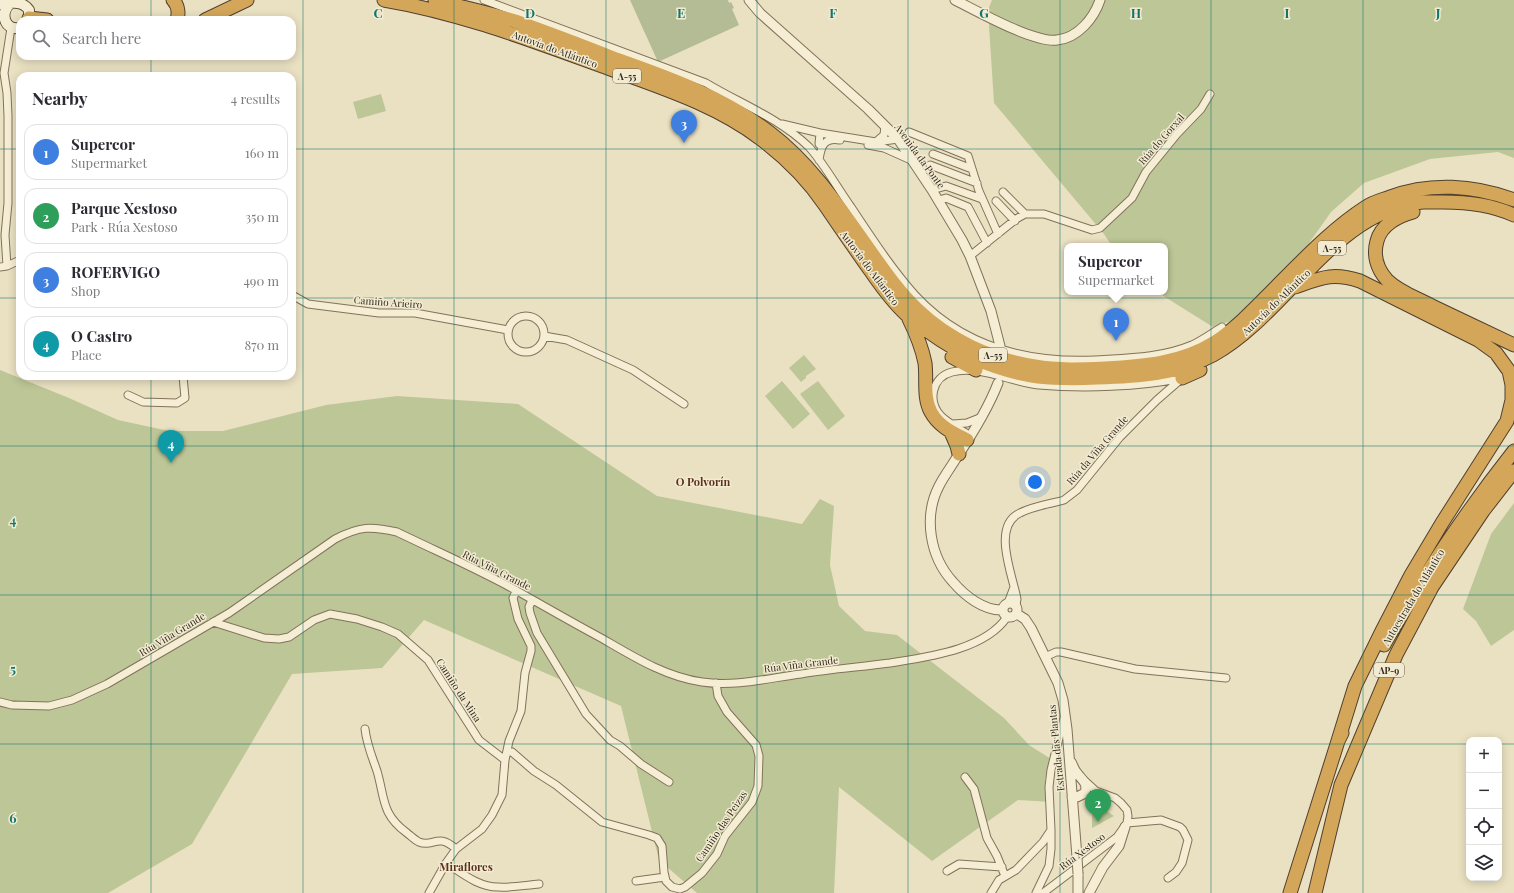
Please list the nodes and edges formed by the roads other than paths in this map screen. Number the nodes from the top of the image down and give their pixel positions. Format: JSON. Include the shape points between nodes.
{"nodes":[{"id":1,"x":173,"y":0,"type":"edge"},
{"id":2,"x":247,"y":0,"type":"edge"},
{"id":3,"x":384,"y":0,"type":"edge"},
{"id":4,"x":435,"y":0,"type":"edge"},
{"id":5,"x":471,"y":0,"type":"edge"},
{"id":6,"x":484,"y":0,"type":"edge"},
{"id":7,"x":749,"y":0,"type":"edge"},
{"id":8,"x":955,"y":0,"type":"edge"},
{"id":9,"x":1100,"y":0,"type":"edge"},
{"id":10,"x":11,"y":2,"type":"junction"},
{"id":11,"x":0,"y":4,"type":"edge"},
{"id":12,"x":29,"y":16,"type":"edge"},
{"id":13,"x":177,"y":16,"type":"edge"},
{"id":14,"x":214,"y":16,"type":"edge"},
{"id":15,"x":514,"y":21,"type":"junction"},
{"id":16,"x":9,"y":25,"type":"edge"},
{"id":17,"x":668,"y":78,"type":"junction"},
{"id":18,"x":725,"y":94,"type":"junction"},
{"id":19,"x":1210,"y":94,"type":"dead end"},
{"id":20,"x":779,"y":123,"type":"junction"},
{"id":21,"x":885,"y":126,"type":"junction"},
{"id":22,"x":909,"y":132,"type":"dead end"},
{"id":23,"x":820,"y":133,"type":"junction"},
{"id":24,"x":898,"y":139,"type":"junction"},
{"id":25,"x":876,"y":142,"type":"junction"},
{"id":26,"x":822,"y":147,"type":"junction"},
{"id":27,"x":884,"y":148,"type":"junction"},
{"id":28,"x":933,"y":154,"type":"dead end"},
{"id":29,"x":819,"y":160,"type":"junction"},
{"id":30,"x":913,"y":161,"type":"junction"},
{"id":31,"x":930,"y":165,"type":"dead end"},
{"id":32,"x":972,"y":169,"type":"junction"},
{"id":33,"x":976,"y":183,"type":"junction"},
{"id":34,"x":1471,"y":189,"type":"junction"},
{"id":35,"x":932,"y":190,"type":"junction"},
{"id":36,"x":1003,"y":192,"type":"dead end"},
{"id":37,"x":1514,"y":192,"type":"edge"},
{"id":38,"x":982,"y":199,"type":"junction"},
{"id":39,"x":939,"y":200,"type":"junction"},
{"id":40,"x":1514,"y":200,"type":"edge"},
{"id":41,"x":996,"y":201,"type":"dead end"},
{"id":42,"x":1438,"y":202,"type":"junction"},
{"id":43,"x":1369,"y":205,"type":"junction"},
{"id":44,"x":1025,"y":214,"type":"junction"},
{"id":45,"x":1514,"y":215,"type":"edge"},
{"id":46,"x":1015,"y":220,"type":"junction"},
{"id":47,"x":998,"y":234,"type":"junction"},
{"id":48,"x":987,"y":243,"type":"junction"},
{"id":49,"x":970,"y":256,"type":"junction"},
{"id":50,"x":16,"y":262,"type":"edge"},
{"id":51,"x":4,"y":266,"type":"edge"},
{"id":52,"x":1291,"y":288,"type":"junction"},
{"id":53,"x":296,"y":297,"type":"edge"},
{"id":54,"x":909,"y":317,"type":"junction"},
{"id":55,"x":1253,"y":326,"type":"junction"},
{"id":56,"x":1222,"y":327,"type":"joint"},
{"id":57,"x":508,"y":330,"type":"junction"},
{"id":58,"x":916,"y":332,"type":"junction"},
{"id":59,"x":544,"y":336,"type":"junction"},
{"id":60,"x":1514,"y":345,"type":"edge"},
{"id":61,"x":1000,"y":346,"type":"dead end"},
{"id":62,"x":976,"y":370,"type":"junction"},
{"id":63,"x":1182,"y":378,"type":"junction"},
{"id":64,"x":183,"y":380,"type":"edge"},
{"id":65,"x":998,"y":382,"type":"dead end"},
{"id":66,"x":1164,"y":382,"type":"junction"},
{"id":67,"x":1167,"y":390,"type":"junction"},
{"id":68,"x":128,"y":395,"type":"dead end"},
{"id":69,"x":684,"y":404,"type":"dead end"},
{"id":70,"x":982,"y":417,"type":"junction"},
{"id":71,"x":952,"y":428,"type":"junction"},
{"id":72,"x":969,"y":438,"type":"junction"},
{"id":73,"x":1514,"y":451,"type":"edge"},
{"id":74,"x":959,"y":454,"type":"junction"},
{"id":75,"x":1514,"y":471,"type":"edge"},
{"id":76,"x":516,"y":591,"type":"junction"},
{"id":77,"x":532,"y":600,"type":"junction"},
{"id":78,"x":1010,"y":610,"type":"junction"},
{"id":79,"x":213,"y":622,"type":"junction"},
{"id":80,"x":1045,"y":657,"type":"junction"},
{"id":81,"x":1226,"y":678,"type":"dead end"},
{"id":82,"x":716,"y":683,"type":"junction"},
{"id":83,"x":0,"y":702,"type":"edge"},
{"id":84,"x":1066,"y":714,"type":"junction"},
{"id":85,"x":365,"y":729,"type":"dead end"},
{"id":86,"x":1338,"y":741,"type":"junction"},
{"id":87,"x":508,"y":751,"type":"junction"},
{"id":88,"x":1069,"y":758,"type":"junction"},
{"id":89,"x":505,"y":760,"type":"junction"},
{"id":90,"x":965,"y":777,"type":"dead end"},
{"id":91,"x":1070,"y":778,"type":"junction"},
{"id":92,"x":1082,"y":778,"type":"junction"},
{"id":93,"x":669,"y":782,"type":"dead end"},
{"id":94,"x":1096,"y":791,"type":"junction"},
{"id":95,"x":1085,"y":793,"type":"junction"},
{"id":96,"x":1072,"y":797,"type":"junction"},
{"id":97,"x":1126,"y":825,"type":"junction"},
{"id":98,"x":1051,"y":830,"type":"junction"},
{"id":99,"x":456,"y":849,"type":"junction"},
{"id":100,"x":446,"y":863,"type":"junction"},
{"id":101,"x":1002,"y":867,"type":"junction"},
{"id":102,"x":947,"y":871,"type":"dead end"},
{"id":103,"x":1005,"y":876,"type":"junction"},
{"id":104,"x":665,"y":877,"type":"junction"},
{"id":105,"x":1168,"y":878,"type":"dead end"},
{"id":106,"x":636,"y":881,"type":"dead end"},
{"id":107,"x":539,"y":884,"type":"dead end"},
{"id":108,"x":429,"y":893,"type":"edge"},
{"id":109,"x":991,"y":893,"type":"edge"},
{"id":110,"x":1036,"y":893,"type":"edge"},
{"id":111,"x":1043,"y":893,"type":"edge"},
{"id":112,"x":1078,"y":893,"type":"edge"},
{"id":113,"x":1088,"y":893,"type":"edge"},
{"id":114,"x":1290,"y":893,"type":"edge"},
{"id":115,"x":1315,"y":893,"type":"edge"}],
"edges":[{"from":1,"to":13,"type":"highway","via":[[178,10]]},
{"from":2,"to":14,"type":"highway"},
{"from":3,"to":54,"type":"highway","name":"Autovía do Atlántico","number":"A-55","via":[[474,20],[697,102],[740,124],[778,153],[807,182],[880,284]]},
{"from":4,"to":15,"type":"highway","name":"Autovía do Atlántico","number":"A-55"},
{"from":5,"to":15,"type":"highway"},
{"from":6,"to":18,"type":"street","via":[[706,83]]},
{"from":7,"to":21,"type":"street","name":"Avenida da Ponte","via":[[760,13]]},
{"from":8,"to":9,"type":"street","via":[[1022,32],[1057,40],[1081,29],[1096,10]]},
{"from":10,"to":11,"type":"main road"},
{"from":10,"to":12,"type":"main road","via":[[20,2],[27,6]]},
{"from":10,"to":16,"type":"main road","via":[[3,11],[3,19]]},
{"from":15,"to":17,"type":"highway","name":"Autovía do Atlántico","number":"A-55"},
{"from":16,"to":51,"type":"street","via":[[4,73],[8,116],[8,203]]},
{"from":17,"to":18,"type":"highway"},
{"from":17,"to":43,"type":"highway","name":"Autovía do Atlántico","number":"A-55","via":[[738,111],[788,148],[825,189],[902,293],[931,321],[981,351],[1005,360],[1038,367],[1091,369],[1150,365],[1198,351],[1243,320],[1320,242]]},
{"from":18,"to":20,"type":"street"},
{"from":19,"to":44,"type":"street","name":"Rúa do Gorxal","via":[[1146,172],[1132,198],[1100,228],[1092,230],[1044,214]]},
{"from":20,"to":23,"type":"street"},
{"from":20,"to":29,"type":"street","via":[[810,148]]},
{"from":21,"to":24,"type":"street","name":"Avenida da Ponte"},
{"from":21,"to":25,"type":"street","via":[[884,135]]},
{"from":22,"to":32,"type":"street","via":[[968,156]]},
{"from":23,"to":25,"type":"street"},
{"from":23,"to":26,"type":"street","via":[[818,140]]},
{"from":24,"to":25,"type":"street"},
{"from":24,"to":27,"type":"street","via":[[892,146]]},
{"from":24,"to":30,"type":"street","name":"Avenida da Ponte"},
{"from":26,"to":27,"type":"street","via":[[826,141],[834,139]]},
{"from":26,"to":29,"type":"street"},
{"from":27,"to":30,"type":"street"},
{"from":28,"to":32,"type":"street"},
{"from":29,"to":56,"type":"street","via":[[916,296],[948,324],[993,347],[1018,355],[1059,360],[1142,358],[1192,345]]},
{"from":30,"to":35,"type":"street","name":"Avenida da Ponte"},
{"from":31,"to":33,"type":"street"},
{"from":32,"to":33,"type":"street"},
{"from":33,"to":38,"type":"street"},
{"from":34,"to":37,"type":"highway","via":[[1497,188]]},
{"from":34,"to":40,"type":"highway","name":"Autovía do Atlántico","number":"A-55"},
{"from":34,"to":43,"type":"highway","name":"Autovía do Atlántico","number":"A-55","via":[[1449,186],[1406,191]]},
{"from":35,"to":38,"type":"street","via":[[946,186]]},
{"from":35,"to":39,"type":"street","name":"Avenida da Ponte"},
{"from":36,"to":44,"type":"street"},
{"from":38,"to":47,"type":"street"},
{"from":39,"to":48,"type":"street","via":[[946,198],[968,206]]},
{"from":39,"to":49,"type":"street","name":"Avenida da Ponte"},
{"from":41,"to":46,"type":"street"},
{"from":42,"to":45,"type":"highway","name":"Autovía do Atlántico","number":"A-55","via":[[1472,204]]},
{"from":42,"to":52,"type":"highway","name":"Autovía do Atlántico","number":"A-55","via":[[1411,204],[1378,215],[1361,225],[1323,256]]},
{"from":42,"to":60,"type":"highway","via":[[1398,218],[1384,228],[1375,248],[1381,272],[1387,280],[1409,294]]},
{"from":43,"to":56,"type":"highway","via":[[1354,209],[1323,229]]},
{"from":44,"to":46,"type":"street"},
{"from":46,"to":47,"type":"street"},
{"from":47,"to":48,"type":"street"},
{"from":48,"to":49,"type":"street"},
{"from":49,"to":61,"type":"street","name":"Avenida da Ponte","via":[[991,311]]},
{"from":50,"to":51,"type":"street"},
{"from":52,"to":55,"type":"highway","name":"Autovía do Atlántico","number":"A-55"},
{"from":52,"to":86,"type":"highway","via":[[1315,279],[1334,276],[1360,281],[1478,340],[1496,353],[1509,371],[1512,385],[1512,400],[1507,421],[1411,575],[1355,686]]},
{"from":53,"to":57,"type":"street","name":"Camiño Arieiro","via":[[308,304],[379,313],[415,312]]},
{"from":54,"to":55,"type":"highway","name":"Autovía do Atlántico","number":"A-55","via":[[963,354],[992,366],[1018,374],[1057,378],[1147,376],[1170,372],[1190,366],[1216,353]]},
{"from":54,"to":58,"type":"highway"},
{"from":55,"to":63,"type":"highway","via":[[1246,339],[1231,352]]},
{"from":57,"to":59,"type":"street","via":[[515,320],[526,316],[532,317],[541,324]]},
{"from":57,"to":59,"type":"street","via":[[512,346],[523,352],[539,346]]},
{"from":58,"to":62,"type":"highway","via":[[948,356]]},
{"from":58,"to":71,"type":"highway","via":[[925,364],[931,413],[938,421]]},
{"from":59,"to":69,"type":"street","via":[[567,340],[633,370]]},
{"from":62,"to":66,"type":"street","via":[[1045,386]]},
{"from":62,"to":71,"type":"street","via":[[951,372],[935,385],[933,397],[937,411]]},
{"from":63,"to":66,"type":"street"},
{"from":63,"to":67,"type":"street","name":"Rúa da Viña Grande"},
{"from":64,"to":68,"type":"street","via":[[185,398],[178,403],[142,402]]},
{"from":65,"to":70,"type":"street"},
{"from":66,"to":67,"type":"street"},
{"from":67,"to":78,"type":"street","name":"Rúa da Viña Grande","via":[[1120,437],[1070,496],[1020,513],[1010,520],[1005,536],[1017,599]]},
{"from":70,"to":71,"type":"street"},
{"from":70,"to":72,"type":"street"},
{"from":71,"to":72,"type":"highway"},
{"from":71,"to":74,"type":"highway"},
{"from":72,"to":74,"type":"street"},
{"from":73,"to":86,"type":"highway","name":"Autoestrada do Atlántico","number":"AP-9","via":[[1453,532],[1423,579],[1387,640]]},
{"from":74,"to":78,"type":"street","via":[[934,496],[930,516],[933,545],[940,565],[959,588],[981,604],[993,609]]},
{"from":75,"to":115,"type":"highway","name":"Autoestrada do Atlántico","number":"AP-9","via":[[1483,511],[1432,587],[1396,655],[1341,785]]},
{"from":76,"to":77,"type":"street","name":"Rúa Viña Grande"},
{"from":76,"to":79,"type":"street","name":"Rúa Viña Grande","via":[[398,532],[376,527],[366,528],[335,539]]},
{"from":76,"to":87,"type":"street","via":[[513,598],[531,651],[525,673],[521,711]]},
{"from":77,"to":82,"type":"street","name":"Rúa Viña Grande","via":[[652,666],[692,680]]},
{"from":77,"to":93,"type":"street","via":[[529,607],[537,633],[586,714],[610,740]]},
{"from":78,"to":80,"type":"street","name":"Estrada das Plantas","via":[[1026,619]]},
{"from":78,"to":82,"type":"street","name":"Rúa Viña Grande","via":[[1000,626],[986,636],[946,652],[864,666]]},
{"from":79,"to":83,"type":"street","name":"Rúa Viña Grande","via":[[107,684],[72,700],[49,706],[12,705]]},
{"from":79,"to":89,"type":"street","name":"Camiño da Mina","via":[[264,638],[279,639],[289,637],[314,620],[330,614],[356,619],[398,634],[428,660],[479,740]]},
{"from":80,"to":81,"type":"street","via":[[1061,652],[1135,669]]},
{"from":80,"to":84,"type":"street","name":"Estrada das Plantas","via":[[1058,684]]},
{"from":82,"to":104,"type":"street","name":"Camiño das Peizas","via":[[718,696],[727,712],[756,745],[759,756],[758,786],[752,802],[731,827],[717,854],[702,873],[685,888],[680,889],[672,887]]},
{"from":84,"to":88,"type":"street","name":"Estrada das Plantas"},
{"from":84,"to":98,"type":"street","via":[[1051,770]]},
{"from":85,"to":99,"type":"street","via":[[368,750],[379,778],[385,809],[399,828],[419,842],[441,840]]},
{"from":86,"to":114,"type":"highway","name":"Autoestrada do Atlántico","number":"AP-9"},
{"from":87,"to":89,"type":"street"},
{"from":87,"to":104,"type":"street","via":[[602,822],[657,838],[662,846]]},
{"from":88,"to":91,"type":"street","name":"Estrada das Plantas"},
{"from":88,"to":92,"type":"street"},
{"from":89,"to":99,"type":"street","via":[[502,795],[492,815],[482,829]]},
{"from":90,"to":101,"type":"street","via":[[974,789],[988,838]]},
{"from":91,"to":92,"type":"street"},
{"from":91,"to":96,"type":"street","name":"Estrada das Plantas"},
{"from":92,"to":94,"type":"street"},
{"from":92,"to":95,"type":"street","via":[[1087,787]]},
{"from":94,"to":95,"type":"street"},
{"from":94,"to":97,"type":"street","via":[[1121,803],[1127,810]]},
{"from":95,"to":96,"type":"street"},
{"from":96,"to":112,"type":"street","name":"Estrada das Plantas","bridge":true},
{"from":97,"to":105,"type":"street","via":[[1161,820],[1183,830],[1188,840],[1182,863]]},
{"from":97,"to":111,"type":"street","name":"Rúa Xestoso","via":[[1117,837]]},
{"from":97,"to":113,"type":"street","via":[[1119,846],[1103,866]]},
{"from":98,"to":103,"type":"street","via":[[1016,870]]},
{"from":98,"to":110,"type":"street","via":[[1049,866]]},
{"from":99,"to":100,"type":"street"},
{"from":100,"to":107,"type":"street","via":[[474,881],[498,888]]},
{"from":100,"to":108,"type":"street"},
{"from":101,"to":102,"type":"street","via":[[959,864]]},
{"from":101,"to":103,"type":"street"},
{"from":103,"to":109,"type":"street","via":[[999,880]]},
{"from":104,"to":106,"type":"street"}]}
